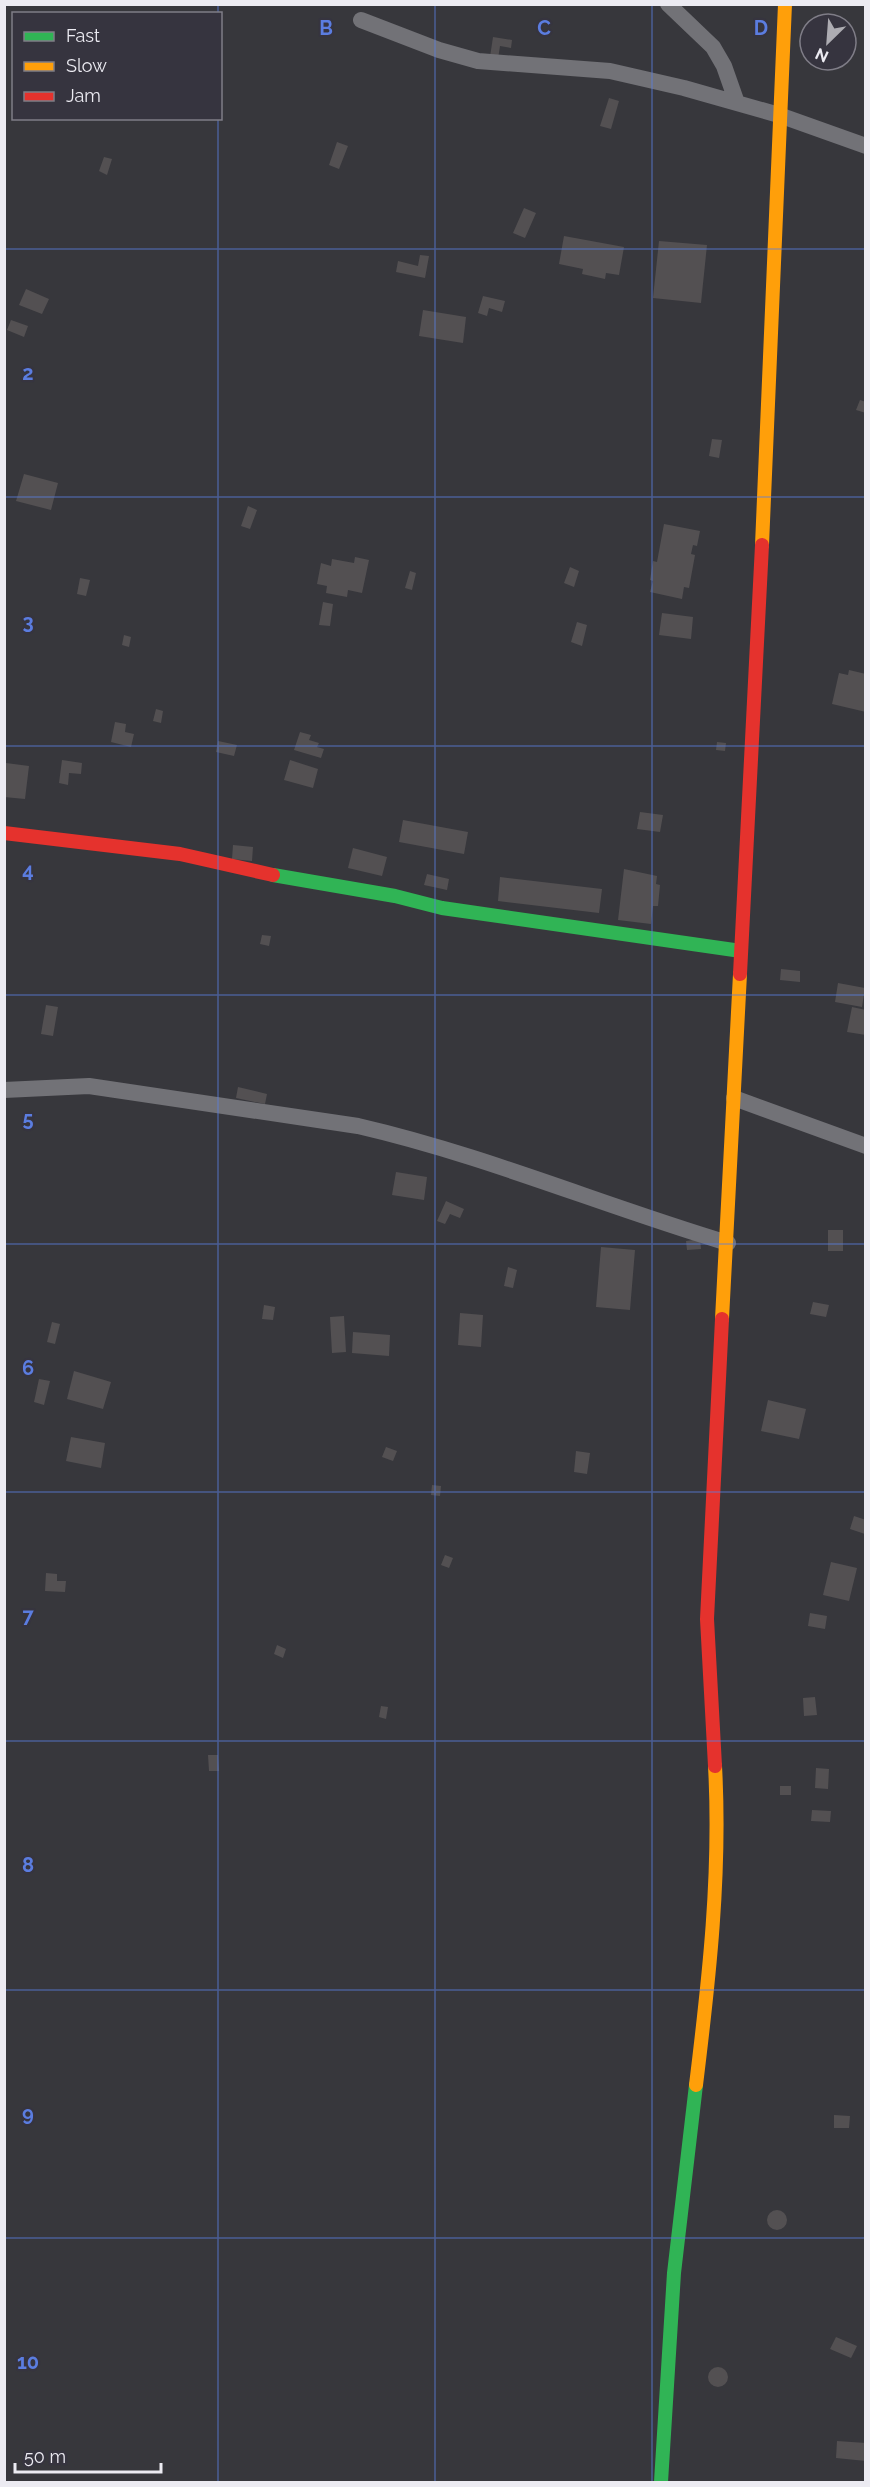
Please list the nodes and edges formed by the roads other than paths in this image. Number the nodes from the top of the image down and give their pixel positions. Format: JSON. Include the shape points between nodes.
{"nodes":[{"id":1,"x":668,"y":4,"type":"edge"},
{"id":2,"x":785,"y":4,"type":"edge"},
{"id":3,"x":362,"y":20,"type":"dead end"},
{"id":4,"x":737,"y":103,"type":"junction"},
{"id":5,"x":780,"y":115,"type":"junction"},
{"id":6,"x":866,"y":146,"type":"edge"},
{"id":7,"x":4,"y":833,"type":"edge"},
{"id":8,"x":741,"y":951,"type":"junction"},
{"id":9,"x":4,"y":1090,"type":"edge"},
{"id":10,"x":734,"y":1098,"type":"junction"},
{"id":11,"x":866,"y":1146,"type":"edge"},
{"id":12,"x":728,"y":1243,"type":"junction"},
{"id":13,"x":661,"y":2482,"type":"edge"}],
"edges":[{"from":1,"to":4,"type":"street","via":[[713,47]]},
{"from":2,"to":5,"type":"street"},
{"from":3,"to":4,"type":"street","via":[[478,61],[610,71]]},
{"from":4,"to":5,"type":"street"},
{"from":5,"to":6,"type":"street"},
{"from":5,"to":8,"type":"street"},
{"from":7,"to":8,"type":"street","via":[[180,854],[442,908]]},
{"from":8,"to":10,"type":"street"},
{"from":9,"to":12,"type":"street","via":[[89,1086],[358,1126],[528,1174],[622,1210]]},
{"from":10,"to":11,"type":"street"},
{"from":10,"to":12,"type":"street"},
{"from":12,"to":13,"type":"street","via":[[707,1619],[717,1797],[716,1891],[675,2273]]}]}
